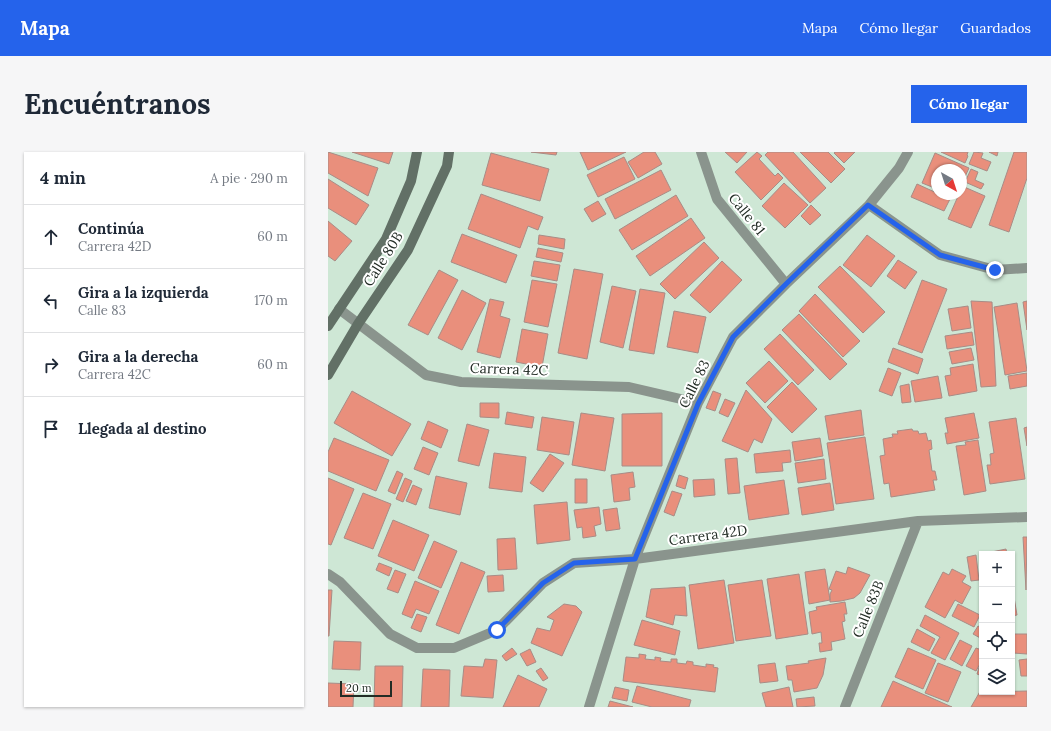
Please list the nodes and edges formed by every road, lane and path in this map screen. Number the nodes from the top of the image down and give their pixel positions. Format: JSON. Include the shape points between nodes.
{"nodes":[{"id":1,"x":417,"y":152,"type":"edge"},
{"id":2,"x":449,"y":152,"type":"edge"},
{"id":3,"x":701,"y":152,"type":"edge"},
{"id":4,"x":908,"y":152,"type":"edge"},
{"id":5,"x":868,"y":205,"type":"junction"},
{"id":6,"x":1027,"y":268,"type":"edge"},
{"id":7,"x":786,"y":284,"type":"junction"},
{"id":8,"x":339,"y":309,"type":"junction"},
{"id":9,"x":358,"y":324,"type":"junction"},
{"id":10,"x":328,"y":326,"type":"edge"},
{"id":11,"x":328,"y":374,"type":"edge"},
{"id":12,"x":698,"y":404,"type":"junction"},
{"id":13,"x":1027,"y":517,"type":"edge"},
{"id":14,"x":918,"y":521,"type":"junction"},
{"id":15,"x":635,"y":559,"type":"junction"},
{"id":16,"x":328,"y":574,"type":"edge"},
{"id":17,"x":589,"y":707,"type":"edge"},
{"id":18,"x":845,"y":707,"type":"edge"}],
"edges":[{"from":1,"to":8,"type":"main road","name":"Calle 80B","via":[[411,181],[386,239]]},
{"from":2,"to":9,"type":"main road","name":"Calle 80B","via":[[447,166],[408,250]]},
{"from":3,"to":7,"type":"street","name":"Calle 81","via":[[717,199]]},
{"from":4,"to":5,"type":"street","name":"Calle 83","via":[[899,168]]},
{"from":5,"to":6,"type":"street","via":[[940,255],[995,270]]},
{"from":5,"to":7,"type":"street","name":"Calle 83"},
{"from":7,"to":12,"type":"street","name":"Calle 83","via":[[733,337]]},
{"from":8,"to":9,"type":"street","name":"Carrera 42C"},
{"from":8,"to":10,"type":"main road","name":"Calle 80B"},
{"from":9,"to":11,"type":"main road","name":"Calle 80B"},
{"from":9,"to":12,"type":"street","name":"Carrera 42C","via":[[426,375],[461,382],[629,388]]},
{"from":12,"to":15,"type":"street","name":"Calle 83"},
{"from":13,"to":14,"type":"street","name":"Carrera 42D"},
{"from":14,"to":15,"type":"street","name":"Carrera 42D"},
{"from":14,"to":18,"type":"street","name":"Calle 83B"},
{"from":15,"to":16,"type":"street","name":"Carrera 42D","via":[[574,563],[543,583],[497,630],[454,648],[417,648],[390,634],[340,582]]},
{"from":15,"to":17,"type":"street","name":"Calle 83"}]}
